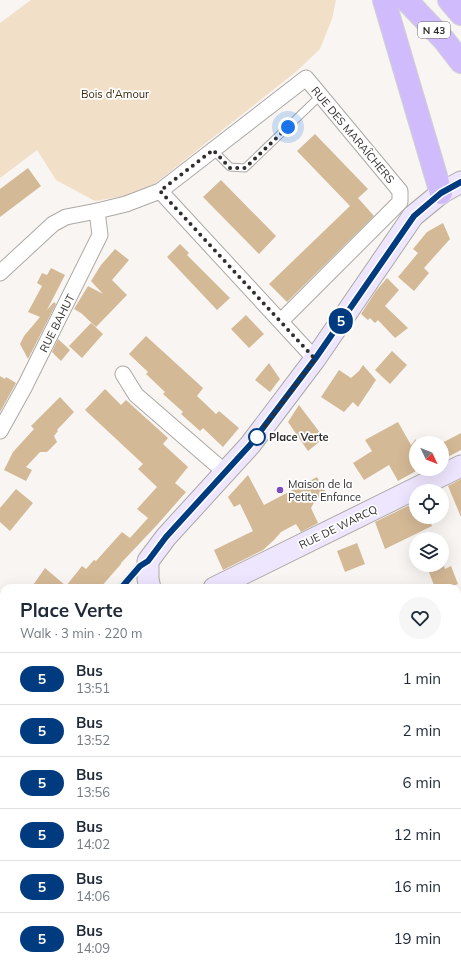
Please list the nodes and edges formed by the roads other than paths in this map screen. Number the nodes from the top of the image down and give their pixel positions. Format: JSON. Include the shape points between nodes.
{"nodes":[{"id":1,"x":384,"y":0,"type":"edge"},
{"id":2,"x":406,"y":0,"type":"edge"},
{"id":3,"x":449,"y":0,"type":"edge"},
{"id":4,"x":461,"y":14,"type":"edge"},
{"id":5,"x":461,"y":62,"type":"edge"},
{"id":6,"x":320,"y":96,"type":"junction"},
{"id":7,"x":213,"y":150,"type":"junction"},
{"id":8,"x":461,"y":182,"type":"edge"},
{"id":9,"x":160,"y":191,"type":"junction"},
{"id":10,"x":441,"y":193,"type":"junction"},
{"id":11,"x":96,"y":212,"type":"junction"},
{"id":12,"x":0,"y":273,"type":"edge"},
{"id":13,"x":281,"y":322,"type":"junction"},
{"id":14,"x":315,"y":359,"type":"junction"},
{"id":15,"x":123,"y":374,"type":"dead end"},
{"id":16,"x":0,"y":431,"type":"edge"},
{"id":17,"x":461,"y":466,"type":"edge"},
{"id":18,"x":226,"y":473,"type":"junction"},
{"id":19,"x":148,"y":561,"type":"junction"},
{"id":20,"x":124,"y":584,"type":"edge"},
{"id":21,"x":149,"y":584,"type":"edge"},
{"id":22,"x":222,"y":584,"type":"edge"}],
"edges":[{"from":1,"to":10,"type":"highway"},
{"from":2,"to":5,"type":"highway","number":"N 43"},
{"from":3,"to":4,"type":"highway","number":"N 43"},
{"from":6,"to":7,"type":"street","name":"RUE DES MARAÎCHERS","via":[[306,78]]},
{"from":6,"to":7,"type":"lane","via":[[245,168],[230,168]]},
{"from":6,"to":13,"type":"street","name":"RUE DES MARAÎCHERS","via":[[400,191],[400,202]]},
{"from":7,"to":9,"type":"street","name":"RUE DES MARAÎCHERS"},
{"from":8,"to":10,"type":"main road"},
{"from":9,"to":11,"type":"street","name":"RUE DES MARAÎCHERS"},
{"from":9,"to":13,"type":"street"},
{"from":10,"to":14,"type":"main road","via":[[414,216]]},
{"from":11,"to":12,"type":"street","name":"RUE DES MARAÎCHERS","via":[[66,216],[53,224]]},
{"from":11,"to":16,"type":"street","name":"RUE BAHUT","via":[[100,235]]},
{"from":13,"to":14,"type":"street"},
{"from":14,"to":18,"type":"main road"},
{"from":15,"to":18,"type":"street","via":[[136,396]]},
{"from":17,"to":22,"type":"main road","name":"RUE DE WARCQ"},
{"from":18,"to":19,"type":"main road","via":[[166,537]]},
{"from":19,"to":20,"type":"lane","via":[[140,566]]},
{"from":19,"to":21,"type":"main road"}]}
